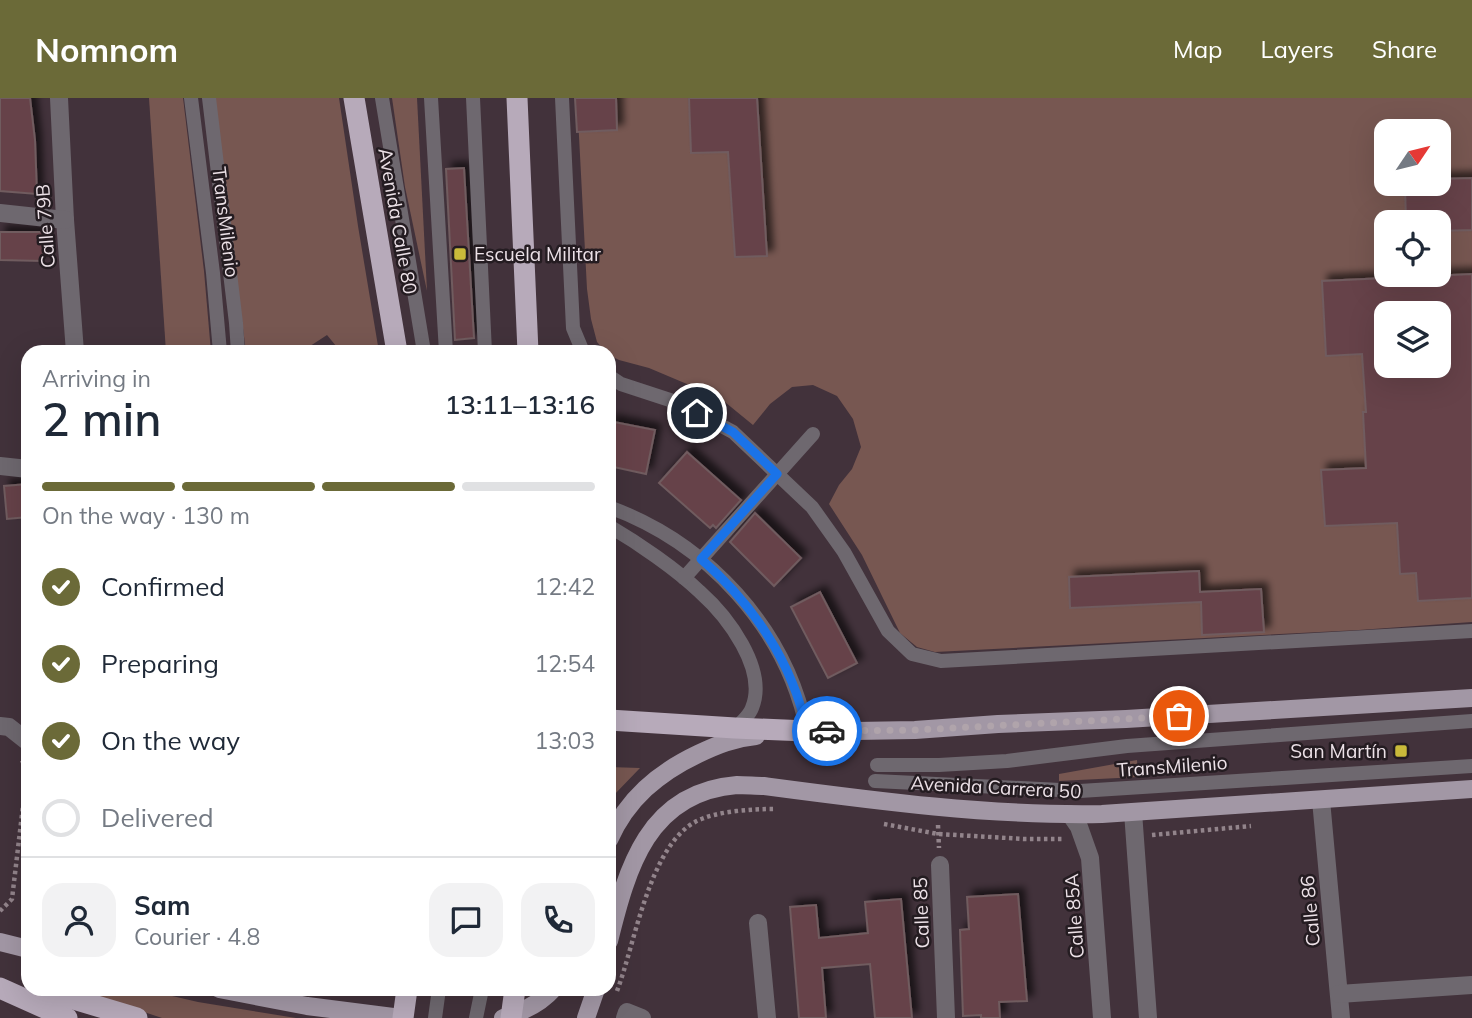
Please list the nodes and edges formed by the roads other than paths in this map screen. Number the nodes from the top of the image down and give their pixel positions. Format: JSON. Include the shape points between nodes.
{"nodes":[{"id":1,"x":59,"y":98,"type":"edge"},
{"id":2,"x":191,"y":98,"type":"edge"},
{"id":3,"x":209,"y":98,"type":"edge"},
{"id":4,"x":354,"y":98,"type":"edge"},
{"id":5,"x":382,"y":98,"type":"edge"},
{"id":6,"x":431,"y":98,"type":"edge"},
{"id":7,"x":473,"y":98,"type":"edge"},
{"id":8,"x":517,"y":98,"type":"edge"},
{"id":9,"x":562,"y":98,"type":"edge"},
{"id":10,"x":0,"y":213,"type":"edge"},
{"id":11,"x":65,"y":220,"type":"junction"},
{"id":12,"x":74,"y":345,"type":"edge"},
{"id":13,"x":219,"y":345,"type":"edge"},
{"id":14,"x":238,"y":345,"type":"edge"},
{"id":15,"x":396,"y":345,"type":"edge"},
{"id":16,"x":423,"y":345,"type":"edge"},
{"id":17,"x":446,"y":345,"type":"edge"},
{"id":18,"x":485,"y":345,"type":"edge"},
{"id":19,"x":528,"y":345,"type":"edge"},
{"id":20,"x":580,"y":345,"type":"edge"},
{"id":21,"x":616,"y":381,"type":"edge"},
{"id":22,"x":813,"y":434,"type":"dead end"},
{"id":23,"x":0,"y":466,"type":"edge"},
{"id":24,"x":21,"y":468,"type":"edge"},
{"id":25,"x":777,"y":474,"type":"junction"},
{"id":26,"x":616,"y":509,"type":"edge"},
{"id":27,"x":616,"y":531,"type":"edge"},
{"id":28,"x":701,"y":559,"type":"junction"},
{"id":29,"x":684,"y":578,"type":"junction"},
{"id":30,"x":1472,"y":631,"type":"edge"},
{"id":31,"x":1472,"y":698,"type":"edge"},
{"id":32,"x":616,"y":720,"type":"edge"},
{"id":33,"x":1472,"y":721,"type":"edge"},
{"id":34,"x":4,"y":727,"type":"edge"},
{"id":35,"x":735,"y":728,"type":"junction"},
{"id":36,"x":807,"y":731,"type":"junction"},
{"id":37,"x":719,"y":744,"type":"junction"},
{"id":38,"x":21,"y":746,"type":"edge"},
{"id":39,"x":877,"y":765,"type":"dead end"},
{"id":40,"x":1472,"y":766,"type":"edge"},
{"id":41,"x":875,"y":781,"type":"dead end"},
{"id":42,"x":1472,"y":789,"type":"edge"},
{"id":43,"x":1321,"y":800,"type":"junction"},
{"id":44,"x":1133,"y":812,"type":"junction"},
{"id":45,"x":1070,"y":814,"type":"junction"},
{"id":46,"x":616,"y":826,"type":"edge"},
{"id":47,"x":940,"y":865,"type":"road end"},
{"id":48,"x":616,"y":912,"type":"edge"},
{"id":49,"x":758,"y":923,"type":"dead end"},
{"id":50,"x":0,"y":942,"type":"edge"},
{"id":51,"x":21,"y":947,"type":"edge"},
{"id":52,"x":0,"y":979,"type":"edge"},
{"id":53,"x":21,"y":984,"type":"edge"},
{"id":54,"x":1472,"y":985,"type":"edge"},
{"id":55,"x":0,"y":988,"type":"edge"},
{"id":56,"x":1339,"y":994,"type":"junction"},
{"id":57,"x":63,"y":996,"type":"edge"},
{"id":58,"x":255,"y":996,"type":"edge"},
{"id":59,"x":406,"y":996,"type":"edge"},
{"id":60,"x":438,"y":996,"type":"edge"},
{"id":61,"x":481,"y":996,"type":"edge"},
{"id":62,"x":514,"y":996,"type":"edge"},
{"id":63,"x":545,"y":996,"type":"edge"},
{"id":64,"x":594,"y":996,"type":"edge"},
{"id":65,"x":66,"y":1018,"type":"edge"},
{"id":66,"x":137,"y":1018,"type":"edge"},
{"id":67,"x":402,"y":1018,"type":"edge"},
{"id":68,"x":435,"y":1018,"type":"edge"},
{"id":69,"x":476,"y":1018,"type":"edge"},
{"id":70,"x":503,"y":1018,"type":"edge"},
{"id":71,"x":511,"y":1018,"type":"edge"},
{"id":72,"x":586,"y":1018,"type":"edge"},
{"id":73,"x":767,"y":1018,"type":"edge"},
{"id":74,"x":946,"y":1018,"type":"edge"},
{"id":75,"x":1102,"y":1018,"type":"edge"},
{"id":76,"x":1148,"y":1018,"type":"edge"},
{"id":77,"x":1341,"y":1018,"type":"edge"}],
"edges":[{"from":1,"to":11,"type":"street","name":"Calle 79B"},
{"from":2,"to":13,"type":"lane","name":"TransMilenio"},
{"from":3,"to":14,"type":"lane","name":"TransMilenio"},
{"from":4,"to":15,"type":"highway","name":"Avenida Calle 80"},
{"from":5,"to":16,"type":"lane"},
{"from":6,"to":17,"type":"lane"},
{"from":7,"to":18,"type":"lane"},
{"from":8,"to":19,"type":"highway"},
{"from":9,"to":20,"type":"lane","via":[[573,328]]},
{"from":10,"to":11,"type":"street"},
{"from":11,"to":12,"type":"street","name":"Calle 79B"},
{"from":21,"to":25,"type":"lane","via":[[679,403],[733,432]]},
{"from":22,"to":25,"type":"lane"},
{"from":23,"to":24,"type":"street"},
{"from":25,"to":28,"type":"lane"},
{"from":25,"to":30,"type":"lane","via":[[811,507],[844,552],[888,631],[912,654],[941,661]]},
{"from":26,"to":28,"type":"lane","via":[[667,534]]},
{"from":27,"to":29,"type":"lane"},
{"from":28,"to":29,"type":"lane"},
{"from":28,"to":36,"type":"lane","via":[[736,592],[765,630],[792,683]]},
{"from":29,"to":35,"type":"lane","via":[[729,624],[751,664],[755,682],[752,709]]},
{"from":31,"to":36,"type":"main road","via":[[915,730]]},
{"from":32,"to":35,"type":"highway"},
{"from":33,"to":39,"type":"lane","name":"TransMilenio","via":[[1127,746],[1007,761]]},
{"from":34,"to":38,"type":"street"},
{"from":35,"to":36,"type":"highway"},
{"from":35,"to":37,"type":"lane"},
{"from":36,"to":37,"type":"main road"},
{"from":37,"to":46,"type":"main road","via":[[654,779]]},
{"from":40,"to":41,"type":"lane","name":"TransMilenio","via":[[1080,791]]},
{"from":42,"to":43,"type":"main road","name":"Avenida Carrera 50"},
{"from":43,"to":44,"type":"main road","name":"Avenida Carrera 50"},
{"from":43,"to":56,"type":"street","name":"Calle 86"},
{"from":44,"to":45,"type":"main road","name":"Avenida Carrera 50"},
{"from":44,"to":76,"type":"street"},
{"from":45,"to":48,"type":"main road","name":"Avenida Carrera 50","via":[[937,807],[764,786],[712,789],[678,805],[646,838]]},
{"from":45,"to":75,"type":"street","name":"Calle 85A","via":[[1090,858]]},
{"from":47,"to":74,"type":"street","name":"Calle 85"},
{"from":49,"to":73,"type":"street"},
{"from":50,"to":51,"type":"main road"},
{"from":52,"to":53,"type":"highway"},
{"from":54,"to":56,"type":"street"},
{"from":55,"to":65,"type":"highway"},
{"from":56,"to":77,"type":"street","name":"Calle 86"},
{"from":57,"to":66,"type":"highway"},
{"from":58,"to":67,"type":"main road"},
{"from":59,"to":67,"type":"highway"},
{"from":60,"to":68,"type":"lane"},
{"from":61,"to":69,"type":"lane"},
{"from":62,"to":71,"type":"highway","bridge":true},
{"from":63,"to":70,"type":"main road"},
{"from":64,"to":72,"type":"main road"}]}
